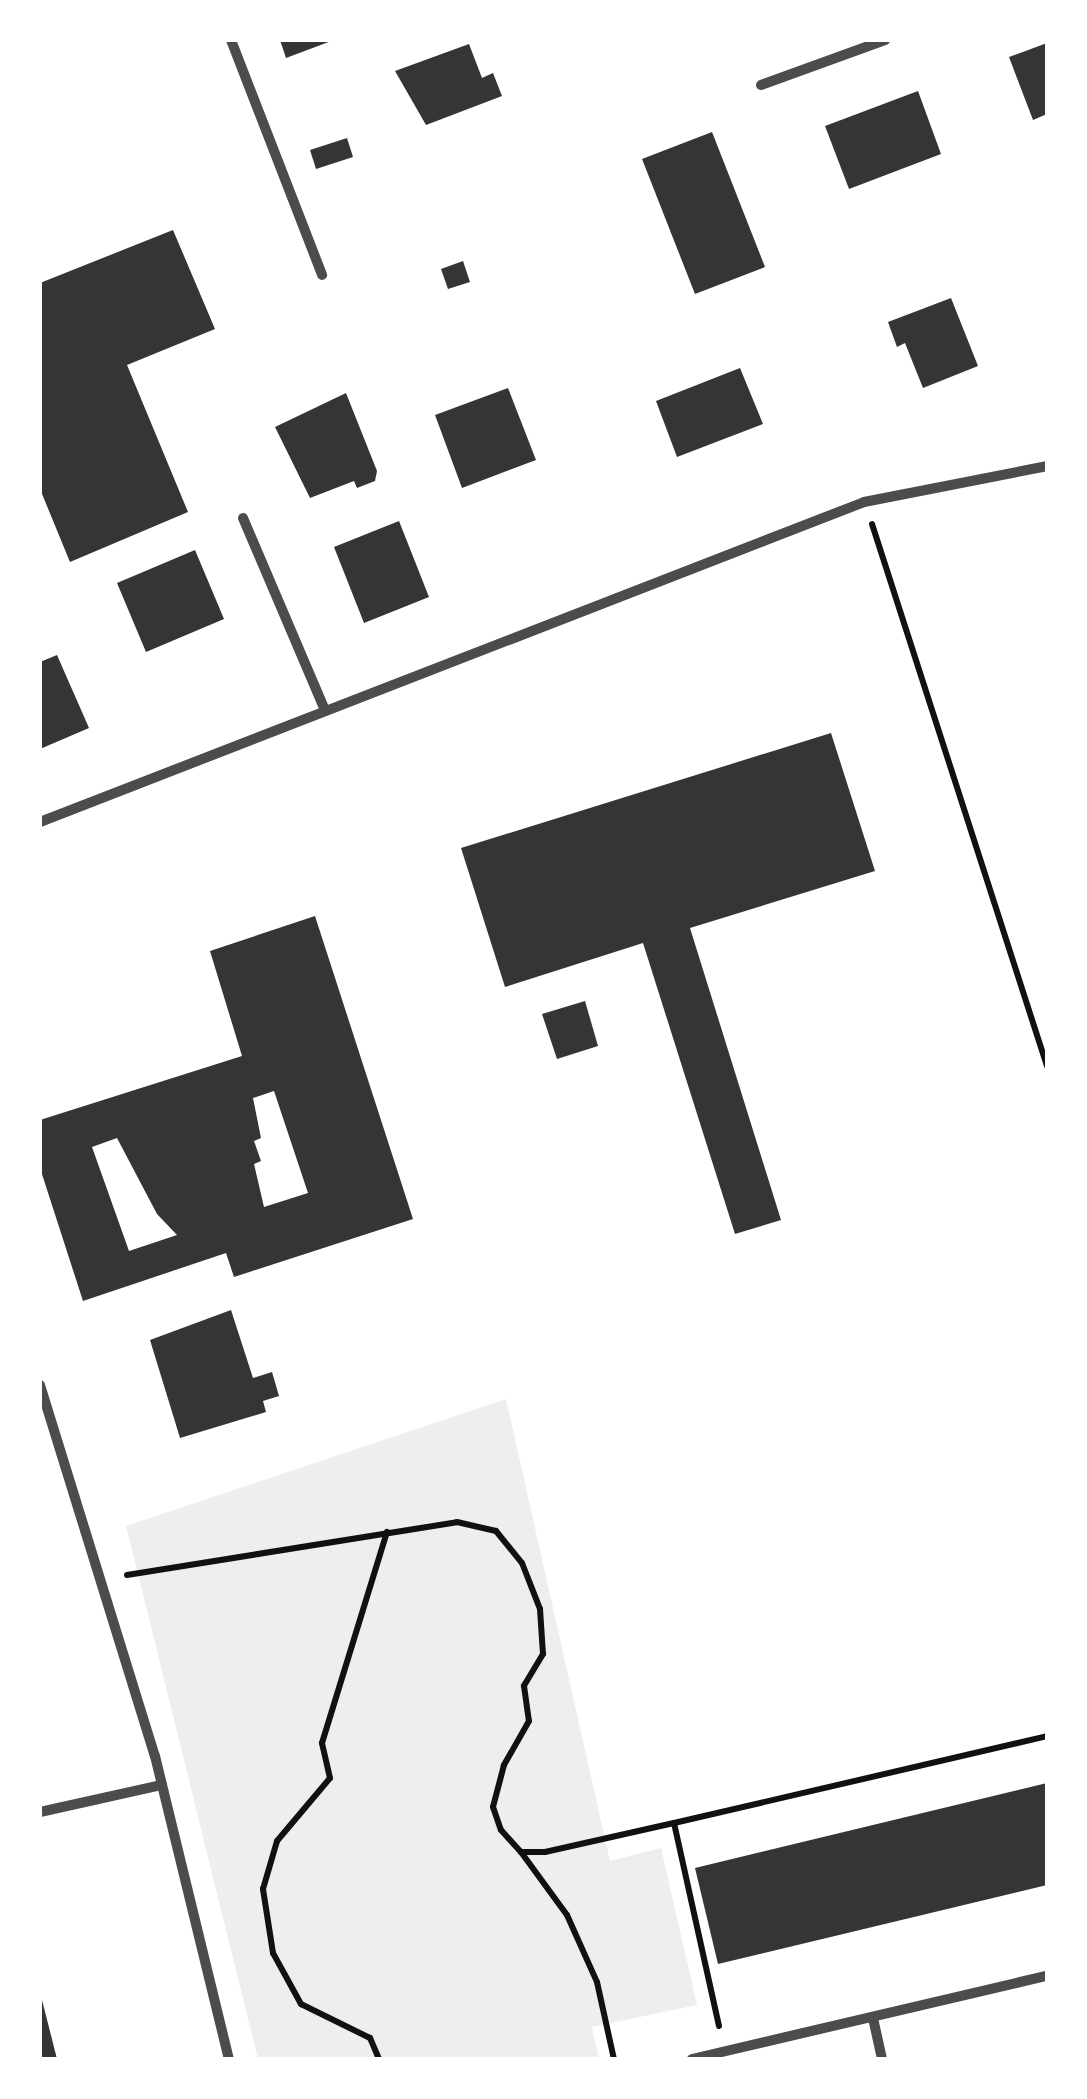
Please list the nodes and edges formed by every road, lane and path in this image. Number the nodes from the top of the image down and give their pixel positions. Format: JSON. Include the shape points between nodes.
{"nodes":[{"id":1,"x":231,"y":40,"type":"edge"},
{"id":2,"x":885,"y":40,"type":"edge"},
{"id":3,"x":761,"y":84,"type":"dead end"},
{"id":4,"x":322,"y":275,"type":"dead end"},
{"id":5,"x":1047,"y":466,"type":"edge"},
{"id":6,"x":864,"y":502,"type":"junction"},
{"id":7,"x":242,"y":518,"type":"dead end"},
{"id":8,"x":325,"y":710,"type":"junction"},
{"id":9,"x":40,"y":822,"type":"edge"},
{"id":10,"x":1047,"y":1066,"type":"edge"},
{"id":11,"x":40,"y":1385,"type":"edge"},
{"id":12,"x":387,"y":1532,"type":"junction"},
{"id":13,"x":127,"y":1575,"type":"dead end"},
{"id":14,"x":1047,"y":1736,"type":"edge"},
{"id":15,"x":162,"y":1785,"type":"junction"},
{"id":16,"x":40,"y":1812,"type":"edge"},
{"id":17,"x":674,"y":1823,"type":"junction"},
{"id":18,"x":521,"y":1852,"type":"junction"},
{"id":19,"x":1047,"y":1976,"type":"edge"},
{"id":20,"x":873,"y":2018,"type":"junction"},
{"id":21,"x":725,"y":2052,"type":"junction"},
{"id":22,"x":229,"y":2059,"type":"edge"},
{"id":23,"x":379,"y":2059,"type":"edge"},
{"id":24,"x":614,"y":2059,"type":"edge"},
{"id":25,"x":692,"y":2059,"type":"edge"},
{"id":26,"x":882,"y":2059,"type":"edge"}],
"edges":[{"from":1,"to":4,"type":"street"},
{"from":2,"to":3,"type":"street"},
{"from":5,"to":6,"type":"street"},
{"from":6,"to":8,"type":"street"},
{"from":6,"to":10,"type":"path"},
{"from":7,"to":8,"type":"street"},
{"from":8,"to":9,"type":"street"},
{"from":11,"to":15,"type":"street"},
{"from":12,"to":13,"type":"path"},
{"from":12,"to":18,"type":"path","via":[[456,1522],[496,1531],[522,1563],[540,1608],[543,1654],[524,1686],[529,1721],[504,1765],[494,1806],[501,1830]]},
{"from":12,"to":23,"type":"path","via":[[322,1744],[330,1778],[277,1842],[263,1889],[272,1954],[301,2004],[370,2038]]},
{"from":14,"to":17,"type":"path"},
{"from":15,"to":16,"type":"street"},
{"from":15,"to":22,"type":"street"},
{"from":17,"to":18,"type":"path"},
{"from":17,"to":21,"type":"path"},
{"from":18,"to":24,"type":"path","via":[[568,1916],[598,1982]]},
{"from":19,"to":20,"type":"street"},
{"from":20,"to":21,"type":"street"},
{"from":20,"to":26,"type":"street"},
{"from":21,"to":25,"type":"street"}]}
